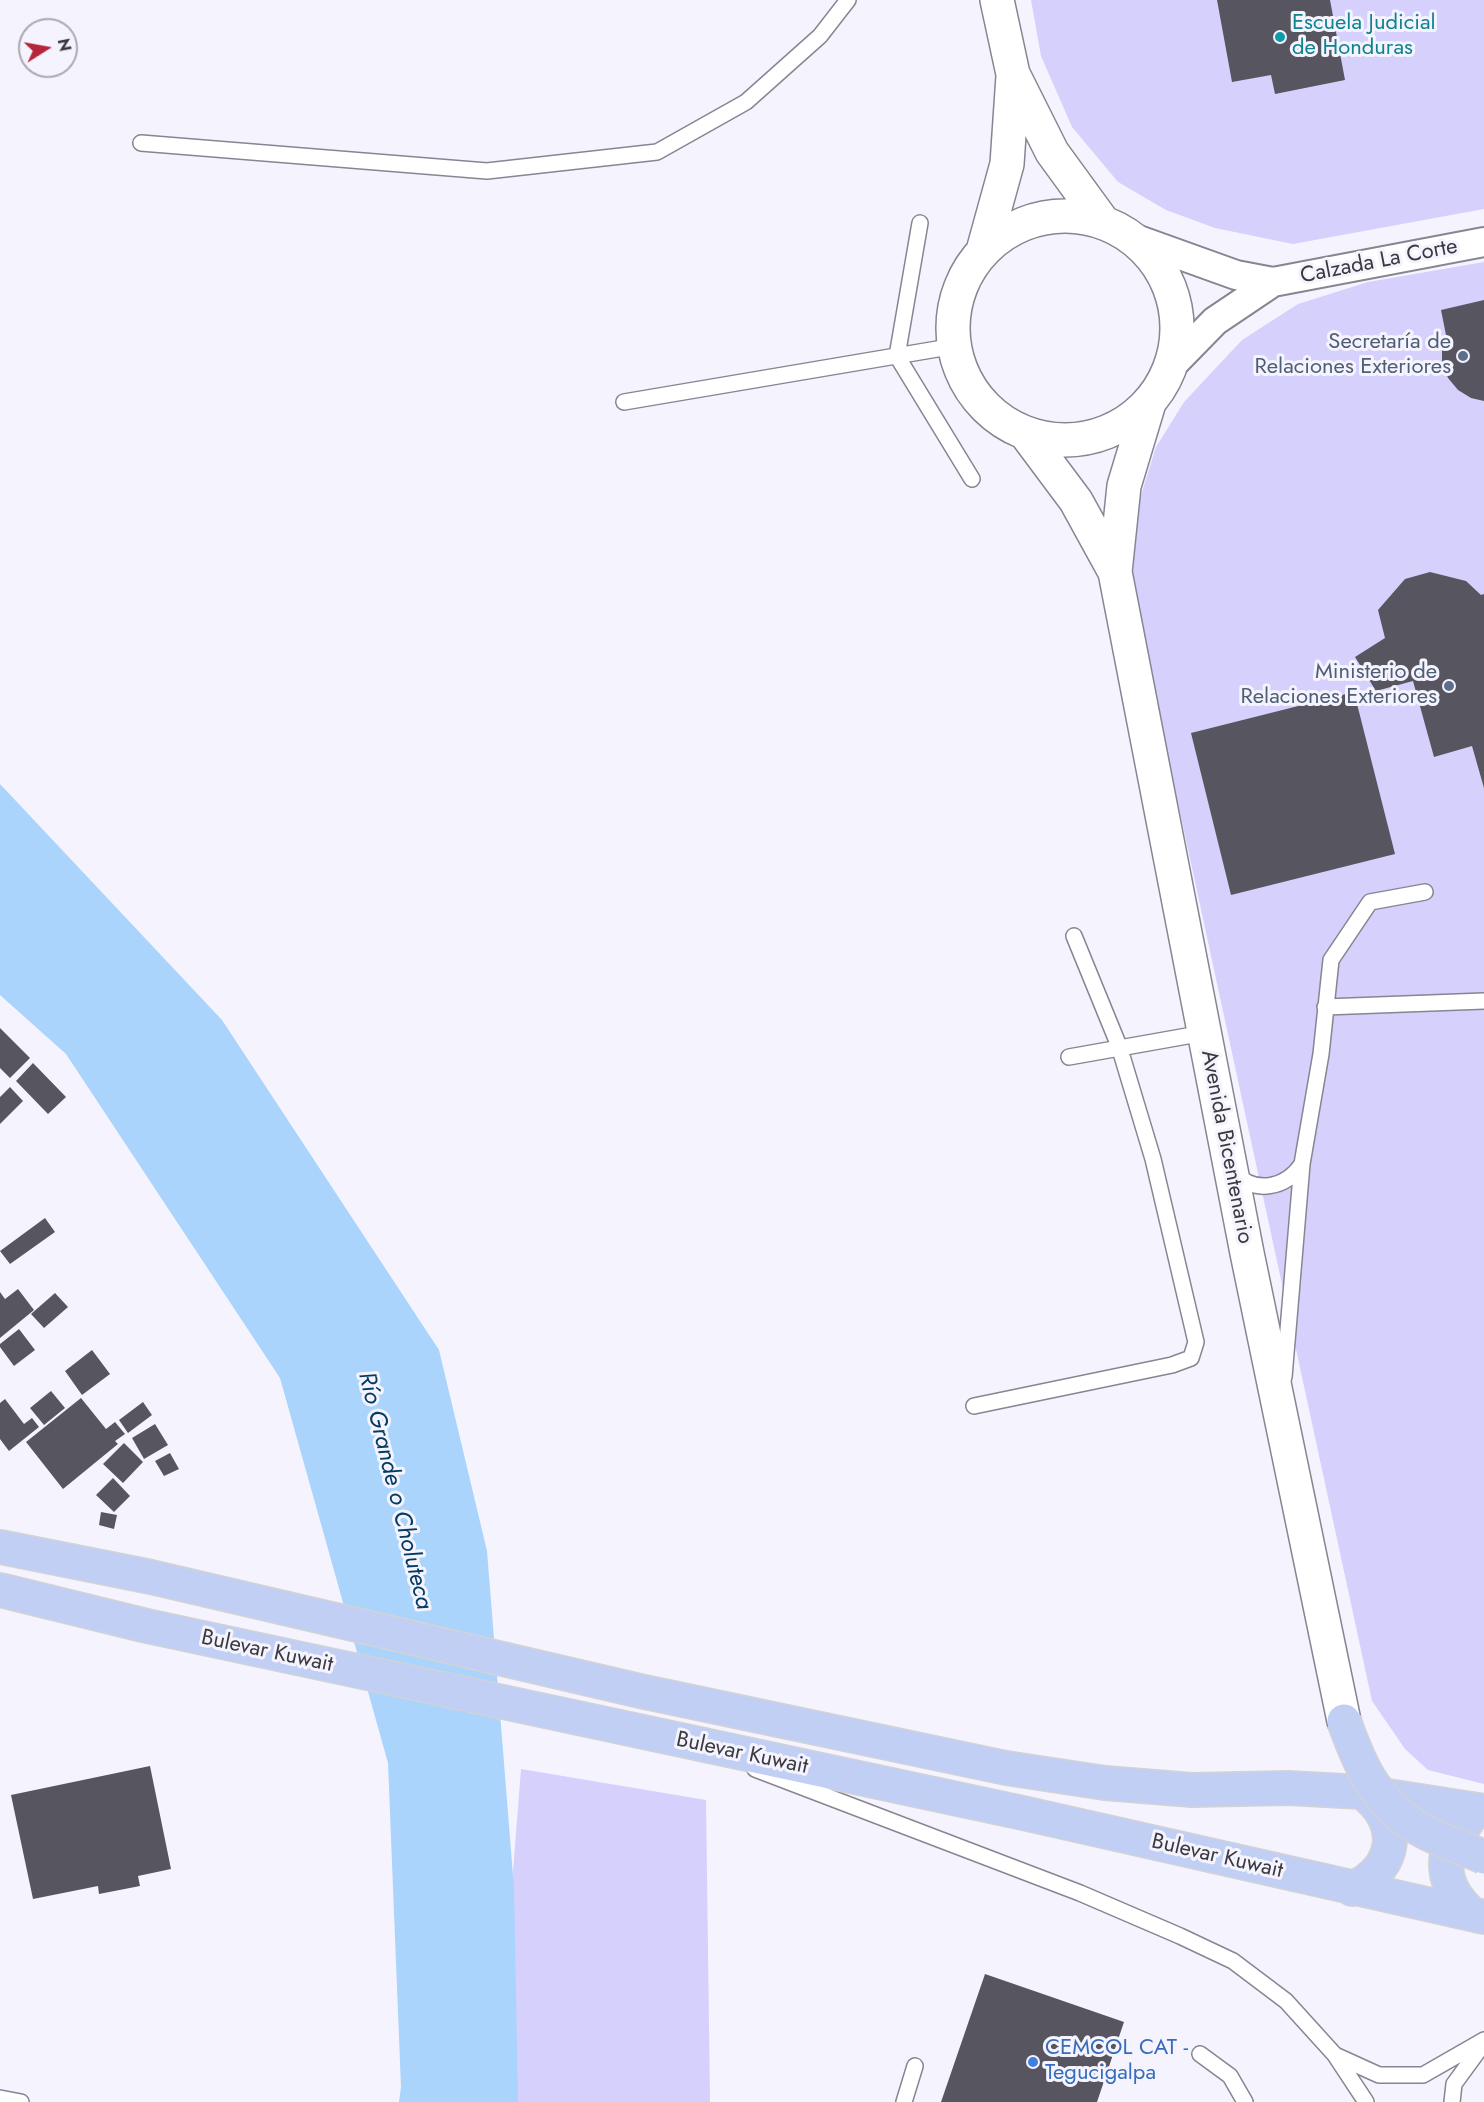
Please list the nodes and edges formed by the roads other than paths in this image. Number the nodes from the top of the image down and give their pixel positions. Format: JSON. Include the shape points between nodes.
{"nodes":[{"id":1,"x":848,"y":0,"type":"edge"},
{"id":2,"x":997,"y":0,"type":"edge"},
{"id":3,"x":1013,"y":74,"type":"junction"},
{"id":4,"x":141,"y":143,"type":"dead end"},
{"id":5,"x":1103,"y":222,"type":"junction"},
{"id":6,"x":920,"y":223,"type":"dead end"},
{"id":7,"x":1133,"y":238,"type":"junction"},
{"id":8,"x":1484,"y":242,"type":"edge"},
{"id":9,"x":982,"y":251,"type":"junction"},
{"id":10,"x":1273,"y":282,"type":"junction"},
{"id":11,"x":955,"y":346,"type":"junction"},
{"id":12,"x":897,"y":356,"type":"junction"},
{"id":13,"x":1169,"y":368,"type":"junction"},
{"id":14,"x":624,"y":402,"type":"dead end"},
{"id":15,"x":1149,"y":403,"type":"junction"},
{"id":16,"x":1026,"y":434,"type":"junction"},
{"id":17,"x":972,"y":479,"type":"dead end"},
{"id":18,"x":1115,"y":572,"type":"junction"},
{"id":19,"x":1425,"y":892,"type":"dead end"},
{"id":20,"x":1074,"y":936,"type":"dead end"},
{"id":21,"x":1484,"y":1001,"type":"edge"},
{"id":22,"x":1325,"y":1007,"type":"junction"},
{"id":23,"x":1204,"y":1033,"type":"junction"},
{"id":24,"x":1119,"y":1046,"type":"junction"},
{"id":25,"x":1069,"y":1057,"type":"dead end"},
{"id":26,"x":1302,"y":1164,"type":"junction"},
{"id":27,"x":1229,"y":1165,"type":"junction"},
{"id":28,"x":974,"y":1406,"type":"dead end"},
{"id":29,"x":1281,"y":1416,"type":"junction"},
{"id":30,"x":0,"y":1547,"type":"edge"},
{"id":31,"x":0,"y":1590,"type":"edge"},
{"id":32,"x":1344,"y":1721,"type":"joint"},
{"id":33,"x":682,"y":1742,"type":"junction"},
{"id":34,"x":1362,"y":1792,"type":"junction"},
{"id":35,"x":1484,"y":1811,"type":"edge"},
{"id":36,"x":1484,"y":1857,"type":"edge"},
{"id":37,"x":1352,"y":1889,"type":"junction"},
{"id":38,"x":1478,"y":1916,"type":"edge"},
{"id":39,"x":1484,"y":2041,"type":"edge"},
{"id":40,"x":1200,"y":2054,"type":"dead end"},
{"id":41,"x":1335,"y":2055,"type":"junction"},
{"id":42,"x":915,"y":2066,"type":"dead end"},
{"id":43,"x":0,"y":2097,"type":"edge"},
{"id":44,"x":21,"y":2102,"type":"edge"},
{"id":45,"x":904,"y":2102,"type":"edge"},
{"id":46,"x":1245,"y":2102,"type":"edge"},
{"id":47,"x":1366,"y":2102,"type":"edge"},
{"id":48,"x":1452,"y":2102,"type":"edge"}],
"edges":[{"from":1,"to":4,"type":"lane","via":[[820,36],[746,102],[657,152],[487,171]]},
{"from":2,"to":3,"type":"street"},
{"from":3,"to":5,"type":"street","via":[[1052,152]]},
{"from":3,"to":9,"type":"street","via":[[1007,164]]},
{"from":5,"to":7,"type":"street"},
{"from":5,"to":9,"type":"street","via":[[1052,215],[1025,222]]},
{"from":6,"to":12,"type":"lane"},
{"from":7,"to":10,"type":"street","name":"Calzada La Corte","via":[[1236,275]]},
{"from":7,"to":13,"type":"street","via":[[1158,265],[1173,297],[1177,333]]},
{"from":8,"to":10,"type":"street","name":"Calzada La Corte"},
{"from":9,"to":11,"type":"street","via":[[962,281],[953,317]]},
{"from":10,"to":13,"type":"street","name":"Calzada La Corte","via":[[1215,321]]},
{"from":11,"to":12,"type":"lane"},
{"from":11,"to":16,"type":"street","via":[[970,388],[994,416]]},
{"from":12,"to":14,"type":"lane"},
{"from":12,"to":17,"type":"lane"},
{"from":13,"to":15,"type":"street"},
{"from":15,"to":16,"type":"street","via":[[1124,424],[1092,438],[1059,440]]},
{"from":15,"to":18,"type":"street","name":"Avenida Bicentenario","via":[[1124,486]]},
{"from":16,"to":18,"type":"street","name":"Avenida Bicentenario","via":[[1076,501]]},
{"from":18,"to":23,"type":"street","name":"Avenida Bicentenario"},
{"from":19,"to":22,"type":"lane","via":[[1370,902],[1331,960]]},
{"from":20,"to":24,"type":"lane"},
{"from":21,"to":22,"type":"lane"},
{"from":22,"to":26,"type":"lane"},
{"from":23,"to":24,"type":"lane"},
{"from":23,"to":27,"type":"street","name":"Avenida Bicentenario"},
{"from":24,"to":25,"type":"lane"},
{"from":24,"to":28,"type":"lane","via":[[1153,1159],[1196,1342],[1191,1358]]},
{"from":26,"to":27,"type":"lane","via":[[1287,1180],[1266,1187],[1244,1181]]},
{"from":26,"to":29,"type":"lane"},
{"from":27,"to":29,"type":"street","name":"Avenida Bicentenario"},
{"from":29,"to":32,"type":"street","name":"Avenida Bicentenario"},
{"from":30,"to":34,"type":"main road","name":"Bulevar Kuwait","via":[[151,1577],[640,1691],[1006,1768],[1105,1783],[1192,1790],[1288,1788]]},
{"from":31,"to":33,"type":"main road","name":"Bulevar Kuwait","via":[[147,1626]]},
{"from":32,"to":36,"type":"main road","bridge":true,"via":[[1370,1782],[1390,1808],[1418,1828]]},
{"from":33,"to":37,"type":"main road","name":"Bulevar Kuwait","via":[[1023,1813]]},
{"from":33,"to":41,"type":"lane","via":[[1080,1893],[1233,1961],[1286,2001]]},
{"from":34,"to":35,"type":"main road","name":"Bulevar Kuwait"},
{"from":34,"to":37,"type":"main road","via":[[1384,1814],[1390,1844],[1378,1873]]},
{"from":35,"to":38,"type":"main road","via":[[1457,1832],[1447,1853],[1446,1876],[1455,1898]]},
{"from":37,"to":38,"type":"main road","name":"Bulevar Kuwait"},
{"from":39,"to":41,"type":"lane","via":[[1424,2074],[1379,2075]]},
{"from":39,"to":48,"type":"lane","via":[[1454,2084]]},
{"from":40,"to":46,"type":"lane","via":[[1230,2076]]},
{"from":41,"to":47,"type":"lane"},
{"from":42,"to":45,"type":"lane"},
{"from":43,"to":44,"type":"lane"}]}
